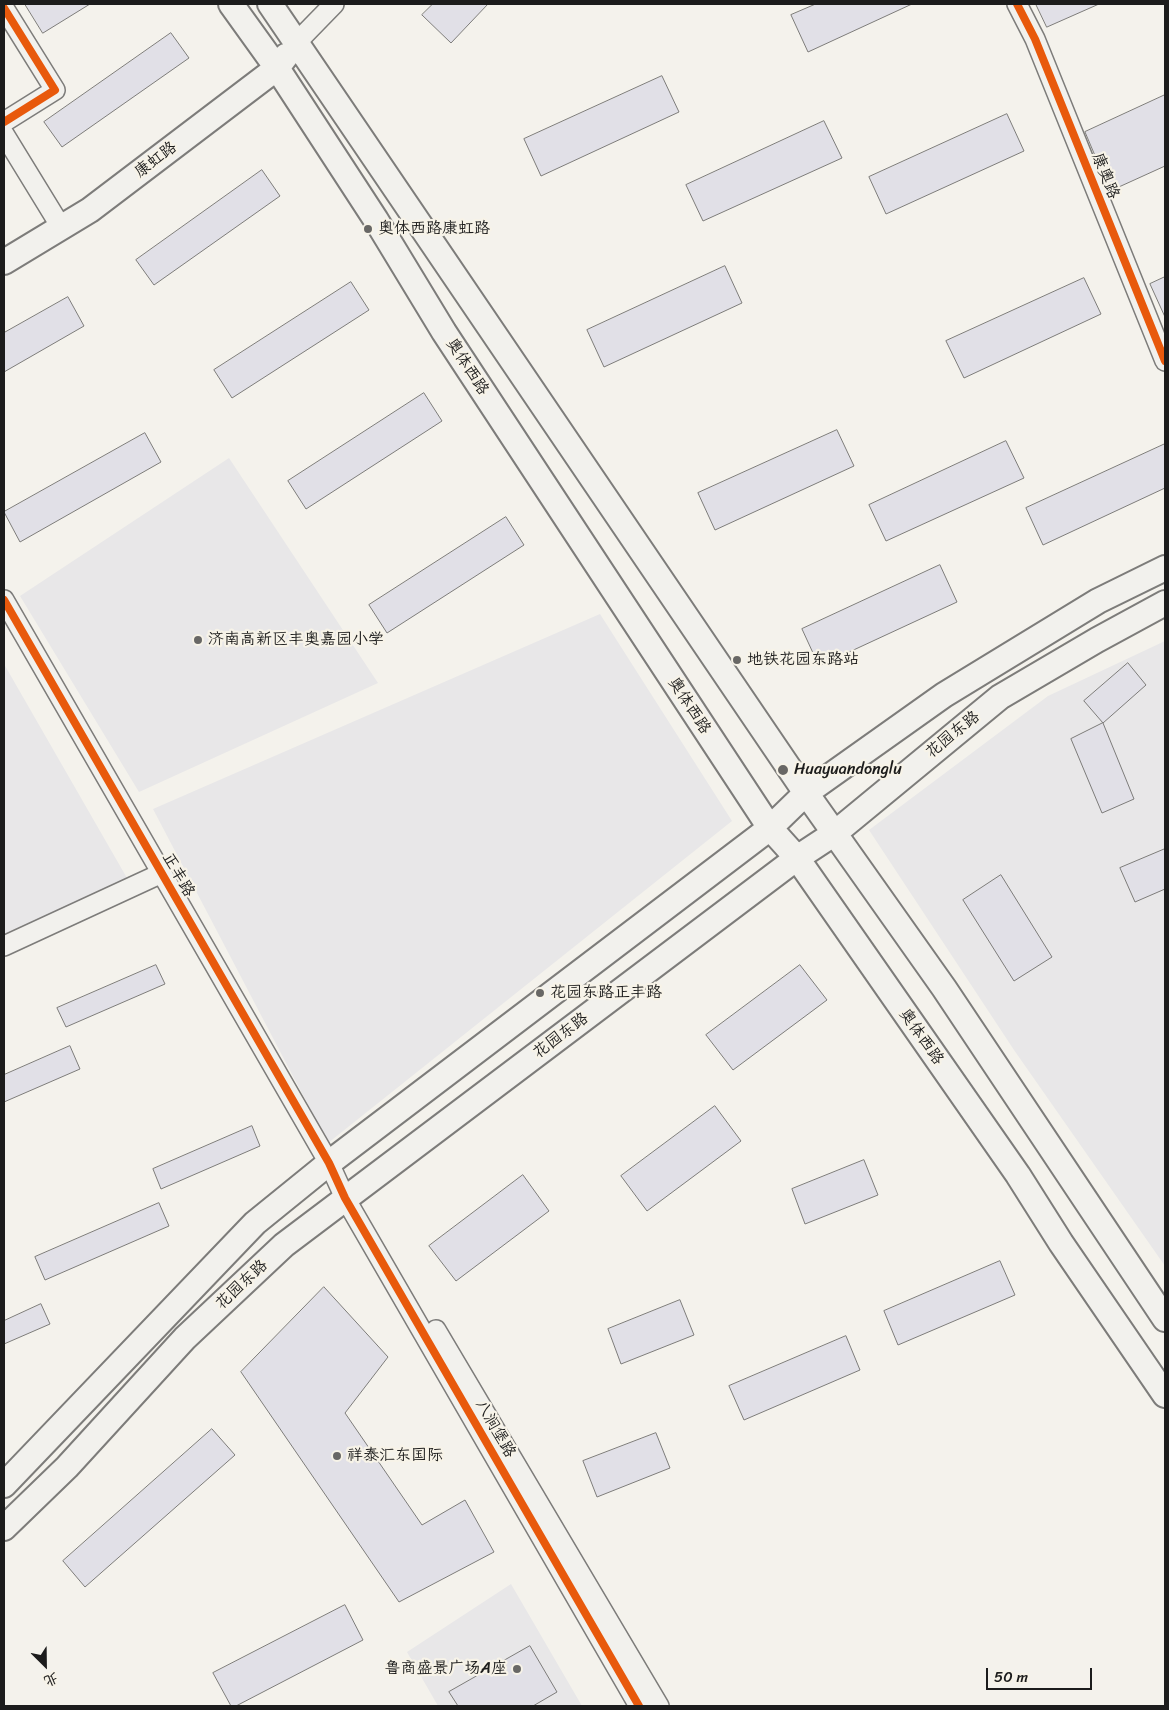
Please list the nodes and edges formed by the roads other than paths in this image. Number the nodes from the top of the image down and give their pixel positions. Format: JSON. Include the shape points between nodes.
{"nodes":[{"id":1,"x":231,"y":4,"type":"edge"},
{"id":2,"x":270,"y":4,"type":"edge"},
{"id":3,"x":334,"y":4,"type":"edge"},
{"id":4,"x":1017,"y":4,"type":"edge"},
{"id":5,"x":4,"y":8,"type":"edge"},
{"id":6,"x":296,"y":43,"type":"junction"},
{"id":7,"x":277,"y":68,"type":"junction"},
{"id":8,"x":4,"y":122,"type":"edge"},
{"id":9,"x":4,"y":134,"type":"edge"},
{"id":10,"x":61,"y":227,"type":"junction"},
{"id":11,"x":4,"y":262,"type":"edge"},
{"id":12,"x":1165,"y":361,"type":"edge"},
{"id":13,"x":1165,"y":568,"type":"edge"},
{"id":14,"x":4,"y":600,"type":"edge"},
{"id":15,"x":1165,"y":603,"type":"edge"},
{"id":16,"x":806,"y":793,"type":"junction"},
{"id":17,"x":770,"y":828,"type":"junction"},
{"id":18,"x":835,"y":833,"type":"junction"},
{"id":19,"x":797,"y":858,"type":"junction"},
{"id":20,"x":162,"y":874,"type":"junction"},
{"id":21,"x":4,"y":946,"type":"edge"},
{"id":22,"x":329,"y":1163,"type":"junction"},
{"id":23,"x":350,"y":1194,"type":"junction"},
{"id":24,"x":1165,"y":1319,"type":"edge"},
{"id":25,"x":1165,"y":1395,"type":"edge"},
{"id":26,"x":4,"y":1485,"type":"edge"},
{"id":27,"x":4,"y":1528,"type":"edge"},
{"id":28,"x":639,"y":1706,"type":"edge"},
{"id":29,"x":659,"y":1706,"type":"edge"}],
"edges":[{"from":1,"to":7,"type":"main road","name":"奥体西路"},
{"from":2,"to":6,"type":"main road"},
{"from":3,"to":6,"type":"street"},
{"from":4,"to":12,"type":"street","name":"康奥路","via":[[1035,39]]},
{"from":5,"to":8,"type":"street","via":[[55,90]]},
{"from":6,"to":7,"type":"main road","name":"康虹路"},
{"from":6,"to":16,"type":"main road"},
{"from":7,"to":10,"type":"main road","name":"康虹路","via":[[90,210]]},
{"from":7,"to":17,"type":"main road","name":"奥体西路","via":[[444,332]]},
{"from":9,"to":10,"type":"street"},
{"from":10,"to":11,"type":"main road","name":"康虹路"},
{"from":13,"to":16,"type":"main road","name":"花园东路","via":[[1098,601],[944,695]]},
{"from":14,"to":20,"type":"street","name":"正丰路"},
{"from":15,"to":18,"type":"main road","name":"花园东路","via":[[1000,696]]},
{"from":16,"to":17,"type":"main road","name":"花园东路"},
{"from":16,"to":18,"type":"main road"},
{"from":17,"to":19,"type":"main road","name":"奥体西路"},
{"from":17,"to":22,"type":"main road","name":"花园东路"},
{"from":18,"to":19,"type":"main road","name":"花园东路"},
{"from":18,"to":24,"type":"main road","via":[[944,988]]},
{"from":19,"to":23,"type":"main road","name":"花园东路"},
{"from":19,"to":25,"type":"main road","name":"奥体西路","via":[[1018,1175]]},
{"from":20,"to":21,"type":"street"},
{"from":20,"to":22,"type":"street","name":"正丰路"},
{"from":22,"to":23,"type":"street","name":"八涧堡路"},
{"from":22,"to":26,"type":"main road","name":"花园东路","via":[[255,1223]]},
{"from":23,"to":27,"type":"main road","name":"花园东路","via":[[284,1245],[185,1338],[67,1468]]},
{"from":23,"to":28,"type":"street","name":"八涧堡路"},
{"from":23,"to":29,"type":"street","name":"八涧堡路"}]}
